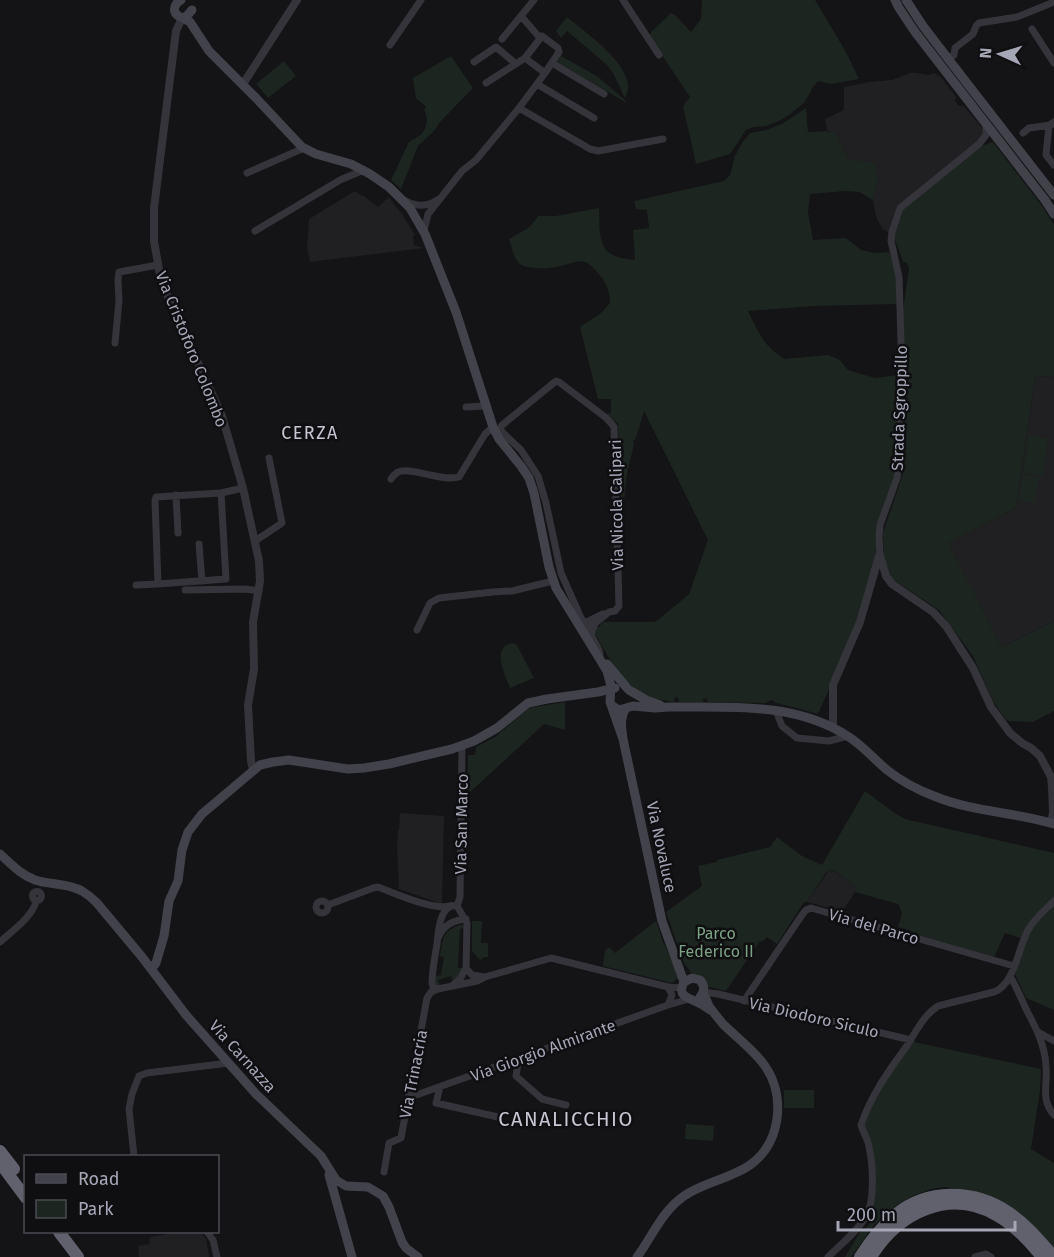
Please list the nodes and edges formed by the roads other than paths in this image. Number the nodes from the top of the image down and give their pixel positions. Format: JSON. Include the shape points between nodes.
{"nodes":[{"id":1,"x":297,"y":0,"type":"edge"},
{"id":2,"x":421,"y":0,"type":"edge"},
{"id":3,"x":534,"y":0,"type":"edge"},
{"id":4,"x":623,"y":0,"type":"edge"},
{"id":5,"x":895,"y":0,"type":"edge"},
{"id":6,"x":906,"y":0,"type":"edge"},
{"id":7,"x":180,"y":2,"type":"edge"},
{"id":8,"x":1054,"y":2,"type":"edge"},
{"id":9,"x":192,"y":10,"type":"junction"},
{"id":10,"x":520,"y":16,"type":"junction"},
{"id":11,"x":183,"y":18,"type":"junction"},
{"id":12,"x":1032,"y":29,"type":"dead end"},
{"id":13,"x":176,"y":31,"type":"junction"},
{"id":14,"x":197,"y":31,"type":"junction"},
{"id":15,"x":540,"y":38,"type":"junction"},
{"id":16,"x":502,"y":39,"type":"dead end"},
{"id":17,"x":390,"y":45,"type":"dead end"},
{"id":18,"x":659,"y":55,"type":"dead end"},
{"id":19,"x":525,"y":58,"type":"junction"},
{"id":20,"x":948,"y":59,"type":"junction"},
{"id":21,"x":474,"y":62,"type":"dead end"},
{"id":22,"x":552,"y":63,"type":"junction"},
{"id":23,"x":1054,"y":63,"type":"edge"},
{"id":24,"x":516,"y":64,"type":"junction"},
{"id":25,"x":545,"y":73,"type":"junction"},
{"id":26,"x":486,"y":83,"type":"dead end"},
{"id":27,"x":243,"y":84,"type":"junction"},
{"id":28,"x":537,"y":84,"type":"junction"},
{"id":29,"x":604,"y":94,"type":"dead end"},
{"id":30,"x":519,"y":108,"type":"junction"},
{"id":31,"x":594,"y":118,"type":"dead end"},
{"id":32,"x":986,"y":124,"type":"junction"},
{"id":33,"x":1052,"y":124,"type":"edge"},
{"id":34,"x":1023,"y":133,"type":"dead end"},
{"id":35,"x":663,"y":139,"type":"dead end"},
{"id":36,"x":979,"y":144,"type":"junction"},
{"id":37,"x":1002,"y":144,"type":"junction"},
{"id":38,"x":304,"y":148,"type":"junction"},
{"id":39,"x":351,"y":164,"type":"junction"},
{"id":40,"x":1054,"y":165,"type":"edge"},
{"id":41,"x":364,"y":171,"type":"junction"},
{"id":42,"x":247,"y":173,"type":"dead end"},
{"id":43,"x":339,"y":180,"type":"junction"},
{"id":44,"x":1054,"y":195,"type":"edge"},
{"id":45,"x":442,"y":196,"type":"junction"},
{"id":46,"x":401,"y":198,"type":"junction"},
{"id":47,"x":422,"y":206,"type":"junction"},
{"id":48,"x":428,"y":214,"type":"junction"},
{"id":49,"x":1054,"y":214,"type":"edge"},
{"id":50,"x":415,"y":216,"type":"junction"},
{"id":51,"x":255,"y":231,"type":"dead end"},
{"id":52,"x":424,"y":231,"type":"junction"},
{"id":53,"x":158,"y":265,"type":"junction"},
{"id":54,"x":116,"y":343,"type":"dead end"},
{"id":55,"x":466,"y":406,"type":"dead end"},
{"id":56,"x":485,"y":406,"type":"junction"},
{"id":57,"x":497,"y":431,"type":"junction"},
{"id":58,"x":268,"y":458,"type":"dead end"},
{"id":59,"x":391,"y":478,"type":"dead end"},
{"id":60,"x":243,"y":488,"type":"junction"},
{"id":61,"x":221,"y":493,"type":"junction"},
{"id":62,"x":176,"y":495,"type":"junction"},
{"id":63,"x":178,"y":532,"type":"dead end"},
{"id":64,"x":255,"y":541,"type":"junction"},
{"id":65,"x":199,"y":544,"type":"dead end"},
{"id":66,"x":880,"y":555,"type":"junction"},
{"id":67,"x":202,"y":581,"type":"junction"},
{"id":68,"x":553,"y":581,"type":"junction"},
{"id":69,"x":158,"y":584,"type":"junction"},
{"id":70,"x":136,"y":585,"type":"dead end"},
{"id":71,"x":185,"y":591,"type":"dead end"},
{"id":72,"x":259,"y":591,"type":"junction"},
{"id":73,"x":609,"y":612,"type":"junction"},
{"id":74,"x":578,"y":619,"type":"junction"},
{"id":75,"x":599,"y":620,"type":"junction"},
{"id":76,"x":417,"y":630,"type":"dead end"},
{"id":77,"x":584,"y":633,"type":"junction"},
{"id":78,"x":596,"y":652,"type":"junction"},
{"id":79,"x":607,"y":671,"type":"junction"},
{"id":80,"x":628,"y":689,"type":"junction"},
{"id":81,"x":612,"y":690,"type":"junction"},
{"id":82,"x":598,"y":692,"type":"junction"},
{"id":83,"x":579,"y":695,"type":"junction"},
{"id":84,"x":611,"y":704,"type":"junction"},
{"id":85,"x":668,"y":707,"type":"junction"},
{"id":86,"x":627,"y":708,"type":"junction"},
{"id":87,"x":776,"y":711,"type":"junction"},
{"id":88,"x":833,"y":728,"type":"junction"},
{"id":89,"x":848,"y":736,"type":"junction"},
{"id":90,"x":623,"y":739,"type":"junction"},
{"id":91,"x":462,"y":746,"type":"junction"},
{"id":92,"x":254,"y":770,"type":"junction"},
{"id":93,"x":1052,"y":823,"type":"edge"},
{"id":94,"x":0,"y":854,"type":"edge"},
{"id":95,"x":36,"y":901,"type":"dead end"},
{"id":96,"x":1054,"y":901,"type":"edge"},
{"id":97,"x":328,"y":905,"type":"dead end"},
{"id":98,"x":430,"y":905,"type":"junction"},
{"id":99,"x":455,"y":905,"type":"junction"},
{"id":100,"x":466,"y":919,"type":"junction"},
{"id":101,"x":440,"y":921,"type":"junction"},
{"id":102,"x":437,"y":941,"type":"junction"},
{"id":103,"x":0,"y":942,"type":"edge"},
{"id":104,"x":1014,"y":966,"type":"junction"},
{"id":105,"x":466,"y":968,"type":"junction"},
{"id":106,"x":151,"y":969,"type":"junction"},
{"id":107,"x":432,"y":974,"type":"junction"},
{"id":108,"x":1010,"y":976,"type":"junction"},
{"id":109,"x":485,"y":977,"type":"junction"},
{"id":110,"x":453,"y":986,"type":"junction"},
{"id":111,"x":668,"y":987,"type":"junction"},
{"id":112,"x":438,"y":989,"type":"junction"},
{"id":113,"x":703,"y":990,"type":"junction"},
{"id":114,"x":685,"y":992,"type":"junction"},
{"id":115,"x":744,"y":1001,"type":"junction"},
{"id":116,"x":426,"y":1004,"type":"junction"},
{"id":117,"x":668,"y":1005,"type":"junction"},
{"id":118,"x":714,"y":1014,"type":"junction"},
{"id":119,"x":1038,"y":1032,"type":"junction"},
{"id":120,"x":910,"y":1040,"type":"junction"},
{"id":121,"x":1054,"y":1041,"type":"edge"},
{"id":122,"x":519,"y":1058,"type":"junction"},
{"id":123,"x":229,"y":1063,"type":"junction"},
{"id":124,"x":440,"y":1087,"type":"junction"},
{"id":125,"x":408,"y":1098,"type":"junction"},
{"id":126,"x":566,"y":1105,"type":"dead end"},
{"id":127,"x":1054,"y":1115,"type":"edge"},
{"id":128,"x":498,"y":1117,"type":"dead end"},
{"id":129,"x":0,"y":1151,"type":"edge"},
{"id":130,"x":134,"y":1155,"type":"edge"},
{"id":131,"x":321,"y":1156,"type":"junction"},
{"id":132,"x":0,"y":1163,"type":"edge"},
{"id":133,"x":384,"y":1172,"type":"dead end"},
{"id":134,"x":24,"y":1181,"type":"edge"},
{"id":135,"x":376,"y":1192,"type":"junction"},
{"id":136,"x":24,"y":1195,"type":"edge"},
{"id":137,"x":342,"y":1220,"type":"junction"},
{"id":138,"x":51,"y":1233,"type":"edge"},
{"id":139,"x":60,"y":1233,"type":"edge"},
{"id":140,"x":208,"y":1233,"type":"edge"},
{"id":141,"x":638,"y":1256,"type":"edge"},
{"id":142,"x":68,"y":1257,"type":"edge"},
{"id":143,"x":78,"y":1257,"type":"edge"},
{"id":144,"x":217,"y":1257,"type":"edge"},
{"id":145,"x":352,"y":1257,"type":"edge"},
{"id":146,"x":418,"y":1257,"type":"edge"},
{"id":147,"x":828,"y":1257,"type":"edge"},
{"id":148,"x":860,"y":1257,"type":"edge"},
{"id":149,"x":871,"y":1257,"type":"edge"},
{"id":150,"x":975,"y":1257,"type":"edge"},
{"id":151,"x":991,"y":1257,"type":"edge"},
{"id":152,"x":1042,"y":1257,"type":"edge"},
{"id":153,"x":1054,"y":1257,"type":"edge"}],
"edges":[{"from":1,"to":27,"type":"street"},
{"from":2,"to":17,"type":"street"},
{"from":3,"to":10,"type":"street"},
{"from":4,"to":18,"type":"street"},
{"from":5,"to":32,"type":"main road"},
{"from":6,"to":20,"type":"main road"},
{"from":7,"to":9,"type":"main road"},
{"from":7,"to":11,"type":"main road","via":[[176,14]]},
{"from":7,"to":13,"type":"street"},
{"from":8,"to":20,"type":"street","via":[[1017,17],[980,23]]},
{"from":9,"to":11,"type":"main road"},
{"from":9,"to":14,"type":"main road"},
{"from":10,"to":15,"type":"street"},
{"from":10,"to":16,"type":"street"},
{"from":11,"to":13,"type":"street"},
{"from":11,"to":14,"type":"main road"},
{"from":12,"to":23,"type":"street"},
{"from":13,"to":53,"type":"street","name":"Via Cristoforo Colombo","via":[[154,208]]},
{"from":14,"to":27,"type":"main road","via":[[209,51]]},
{"from":15,"to":19,"type":"street"},
{"from":15,"to":22,"type":"street","via":[[559,50]]},
{"from":19,"to":24,"type":"street"},
{"from":19,"to":25,"type":"street"},
{"from":20,"to":44,"type":"main road"},
{"from":21,"to":24,"type":"street","via":[[496,46]]},
{"from":22,"to":25,"type":"street"},
{"from":22,"to":29,"type":"street"},
{"from":24,"to":26,"type":"street"},
{"from":25,"to":28,"type":"street"},
{"from":27,"to":38,"type":"main road"},
{"from":28,"to":30,"type":"street"},
{"from":28,"to":31,"type":"street"},
{"from":30,"to":35,"type":"street","via":[[598,151]]},
{"from":30,"to":45,"type":"street"},
{"from":32,"to":36,"type":"street","via":[[986,135]]},
{"from":32,"to":37,"type":"main road"},
{"from":33,"to":34,"type":"street"},
{"from":33,"to":40,"type":"street","via":[[1046,155]]},
{"from":36,"to":37,"type":"street","via":[[993,139]]},
{"from":36,"to":66,"type":"street","name":"Strada Sgroppillo","via":[[900,208],[892,232],[898,277],[901,433],[899,470],[880,525]]},
{"from":37,"to":49,"type":"main road"},
{"from":38,"to":39,"type":"main road"},
{"from":38,"to":42,"type":"street"},
{"from":39,"to":41,"type":"main road"},
{"from":39,"to":43,"type":"street","via":[[351,170]]},
{"from":41,"to":43,"type":"street"},
{"from":41,"to":46,"type":"main road"},
{"from":43,"to":51,"type":"street"},
{"from":45,"to":47,"type":"street"},
{"from":45,"to":48,"type":"street"},
{"from":46,"to":47,"type":"street"},
{"from":46,"to":50,"type":"main road"},
{"from":47,"to":50,"type":"street"},
{"from":48,"to":50,"type":"street"},
{"from":48,"to":52,"type":"street"},
{"from":50,"to":52,"type":"main road"},
{"from":52,"to":56,"type":"main road","via":[[456,312]]},
{"from":53,"to":54,"type":"street","via":[[119,272]]},
{"from":53,"to":60,"type":"street","name":"Via Cristoforo Colombo","via":[[167,295],[222,416]]},
{"from":55,"to":56,"type":"street"},
{"from":56,"to":57,"type":"main road"},
{"from":57,"to":59,"type":"street","via":[[485,434],[459,477],[408,471]]},
{"from":57,"to":68,"type":"main road","via":[[529,478]]},
{"from":57,"to":73,"type":"street","name":"Via Nicola Calipari","via":[[556,381],[612,424],[619,606]]},
{"from":57,"to":74,"type":"street","via":[[521,450],[538,476],[561,573]]},
{"from":58,"to":64,"type":"street","via":[[282,523]]},
{"from":60,"to":61,"type":"street"},
{"from":60,"to":64,"type":"street","name":"Via Cristoforo Colombo"},
{"from":61,"to":62,"type":"street"},
{"from":61,"to":67,"type":"street","via":[[226,579]]},
{"from":62,"to":63,"type":"street"},
{"from":62,"to":69,"type":"street","via":[[158,496],[155,500]]},
{"from":64,"to":72,"type":"street","name":"Via Cristoforo Colombo"},
{"from":65,"to":67,"type":"street"},
{"from":66,"to":88,"type":"street","via":[[860,622],[833,685]]},
{"from":66,"to":93,"type":"street","name":"Strada Sgroppillo","via":[[892,584],[933,612],[946,626],[1010,733],[1040,756],[1051,777]]},
{"from":67,"to":69,"type":"street"},
{"from":68,"to":74,"type":"main road"},
{"from":68,"to":76,"type":"street","via":[[512,591],[439,598],[430,603]]},
{"from":69,"to":70,"type":"street"},
{"from":71,"to":72,"type":"street"},
{"from":72,"to":92,"type":"street","name":"Via Cristoforo Colombo","via":[[248,705]]},
{"from":73,"to":74,"type":"street","via":[[585,623]]},
{"from":73,"to":75,"type":"street","name":"Via Nicola Calipari"},
{"from":74,"to":77,"type":"main road"},
{"from":75,"to":77,"type":"street","name":"Via Nicola Calipari"},
{"from":75,"to":78,"type":"street","via":[[591,633],[600,650]]},
{"from":77,"to":78,"type":"main road"},
{"from":78,"to":79,"type":"main road"},
{"from":78,"to":80,"type":"main road"},
{"from":79,"to":81,"type":"main road"},
{"from":79,"to":82,"type":"main road"},
{"from":80,"to":81,"type":"main road","via":[[621,686]]},
{"from":80,"to":85,"type":"main road"},
{"from":80,"to":86,"type":"main road","via":[[632,698]]},
{"from":81,"to":82,"type":"main road"},
{"from":81,"to":84,"type":"main road"},
{"from":82,"to":83,"type":"main road"},
{"from":83,"to":84,"type":"main road"},
{"from":83,"to":91,"type":"main road","via":[[528,703],[488,735]]},
{"from":84,"to":86,"type":"main road","via":[[619,710]]},
{"from":84,"to":90,"type":"main road"},
{"from":85,"to":86,"type":"main road"},
{"from":85,"to":87,"type":"main road"},
{"from":86,"to":90,"type":"main road","via":[[623,712]]},
{"from":87,"to":88,"type":"main road","via":[[804,716]]},
{"from":87,"to":89,"type":"street","via":[[782,726],[797,738],[829,741]]},
{"from":88,"to":89,"type":"main road"},
{"from":89,"to":93,"type":"main road","via":[[888,771],[936,797]]},
{"from":90,"to":114,"type":"main road","name":"Via Novaluce","via":[[662,921]]},
{"from":91,"to":92,"type":"main road","via":[[364,768],[289,760],[260,765]]},
{"from":91,"to":99,"type":"street","name":"Via San Marco","via":[[462,828]]},
{"from":92,"to":106,"type":"main road","via":[[202,814],[188,832],[164,936]]},
{"from":94,"to":106,"type":"main road","name":"Via Carnazza","via":[[27,877],[76,888],[90,896]]},
{"from":95,"to":103,"type":"street","via":[[30,914]]},
{"from":96,"to":104,"type":"street","via":[[1030,926]]},
{"from":97,"to":98,"type":"street","via":[[378,887]]},
{"from":98,"to":99,"type":"street"},
{"from":98,"to":101,"type":"street","via":[[438,911]]},
{"from":99,"to":100,"type":"street"},
{"from":99,"to":101,"type":"street"},
{"from":100,"to":102,"type":"street","via":[[451,922]]},
{"from":100,"to":105,"type":"street"},
{"from":101,"to":102,"type":"street","name":"Via Trinacria"},
{"from":102,"to":107,"type":"street","name":"Via Trinacria"},
{"from":104,"to":108,"type":"street"},
{"from":104,"to":115,"type":"street","name":"Via del Parco","via":[[811,909],[802,915]]},
{"from":105,"to":109,"type":"street","via":[[472,975]]},
{"from":105,"to":110,"type":"street"},
{"from":106,"to":123,"type":"main road","name":"Via Carnazza"},
{"from":107,"to":112,"type":"street","via":[[432,985]]},
{"from":107,"to":116,"type":"street","name":"Via Trinacria"},
{"from":108,"to":119,"type":"street"},
{"from":108,"to":120,"type":"street","via":[[998,991],[932,1009]]},
{"from":109,"to":110,"type":"street"},
{"from":109,"to":111,"type":"street","via":[[551,958]]},
{"from":110,"to":112,"type":"street"},
{"from":111,"to":114,"type":"street"},
{"from":111,"to":117,"type":"street","via":[[672,994]]},
{"from":112,"to":116,"type":"street","via":[[431,992]]},
{"from":113,"to":114,"type":"main road","via":[[696,999]]},
{"from":113,"to":114,"type":"main road","via":[[700,980]]},
{"from":113,"to":115,"type":"street","name":"Via Diodoro Siculo"},
{"from":113,"to":118,"type":"main road"},
{"from":114,"to":117,"type":"street","name":"Via Giorgio Almirante"},
{"from":114,"to":118,"type":"main road"},
{"from":115,"to":120,"type":"street","name":"Via Diodoro Siculo"},
{"from":116,"to":125,"type":"street","name":"Via Trinacria"},
{"from":117,"to":122,"type":"street","name":"Via Giorgio Almirante"},
{"from":118,"to":141,"type":"main road","via":[[770,1075],[776,1091],[775,1129],[752,1164],[675,1203]]},
{"from":119,"to":121,"type":"street"},
{"from":119,"to":127,"type":"street","via":[[1047,1069],[1045,1099]]},
{"from":120,"to":147,"type":"street","via":[[871,1100],[861,1125],[871,1156],[873,1193],[867,1215]]},
{"from":122,"to":124,"type":"street","name":"Via Giorgio Almirante"},
{"from":122,"to":126,"type":"street","via":[[516,1076],[542,1099]]},
{"from":123,"to":130,"type":"street","via":[[140,1076],[129,1109]]},
{"from":123,"to":131,"type":"main road","name":"Via Carnazza"},
{"from":124,"to":125,"type":"street","name":"Via Giorgio Almirante"},
{"from":124,"to":128,"type":"street","via":[[436,1103]]},
{"from":125,"to":133,"type":"street","name":"Via Trinacria","via":[[401,1138],[389,1143]]},
{"from":129,"to":134,"type":"highway"},
{"from":131,"to":135,"type":"main road","via":[[339,1183]]},
{"from":131,"to":137,"type":"main road"},
{"from":132,"to":136,"type":"highway"},
{"from":135,"to":137,"type":"main road","via":[[358,1189],[345,1193],[341,1199]]},
{"from":135,"to":146,"type":"main road","via":[[387,1203],[406,1248]]},
{"from":137,"to":145,"type":"main road"},
{"from":138,"to":142,"type":"highway"},
{"from":139,"to":143,"type":"highway"},
{"from":140,"to":144,"type":"street"},
{"from":148,"to":153,"type":"highway","via":[[881,1227],[896,1214],[922,1200],[952,1195],[993,1203],[1028,1228]]},
{"from":149,"to":152,"type":"highway","via":[[888,1234],[921,1210],[958,1204],[998,1215]]},
{"from":150,"to":151,"type":"street"}]}
